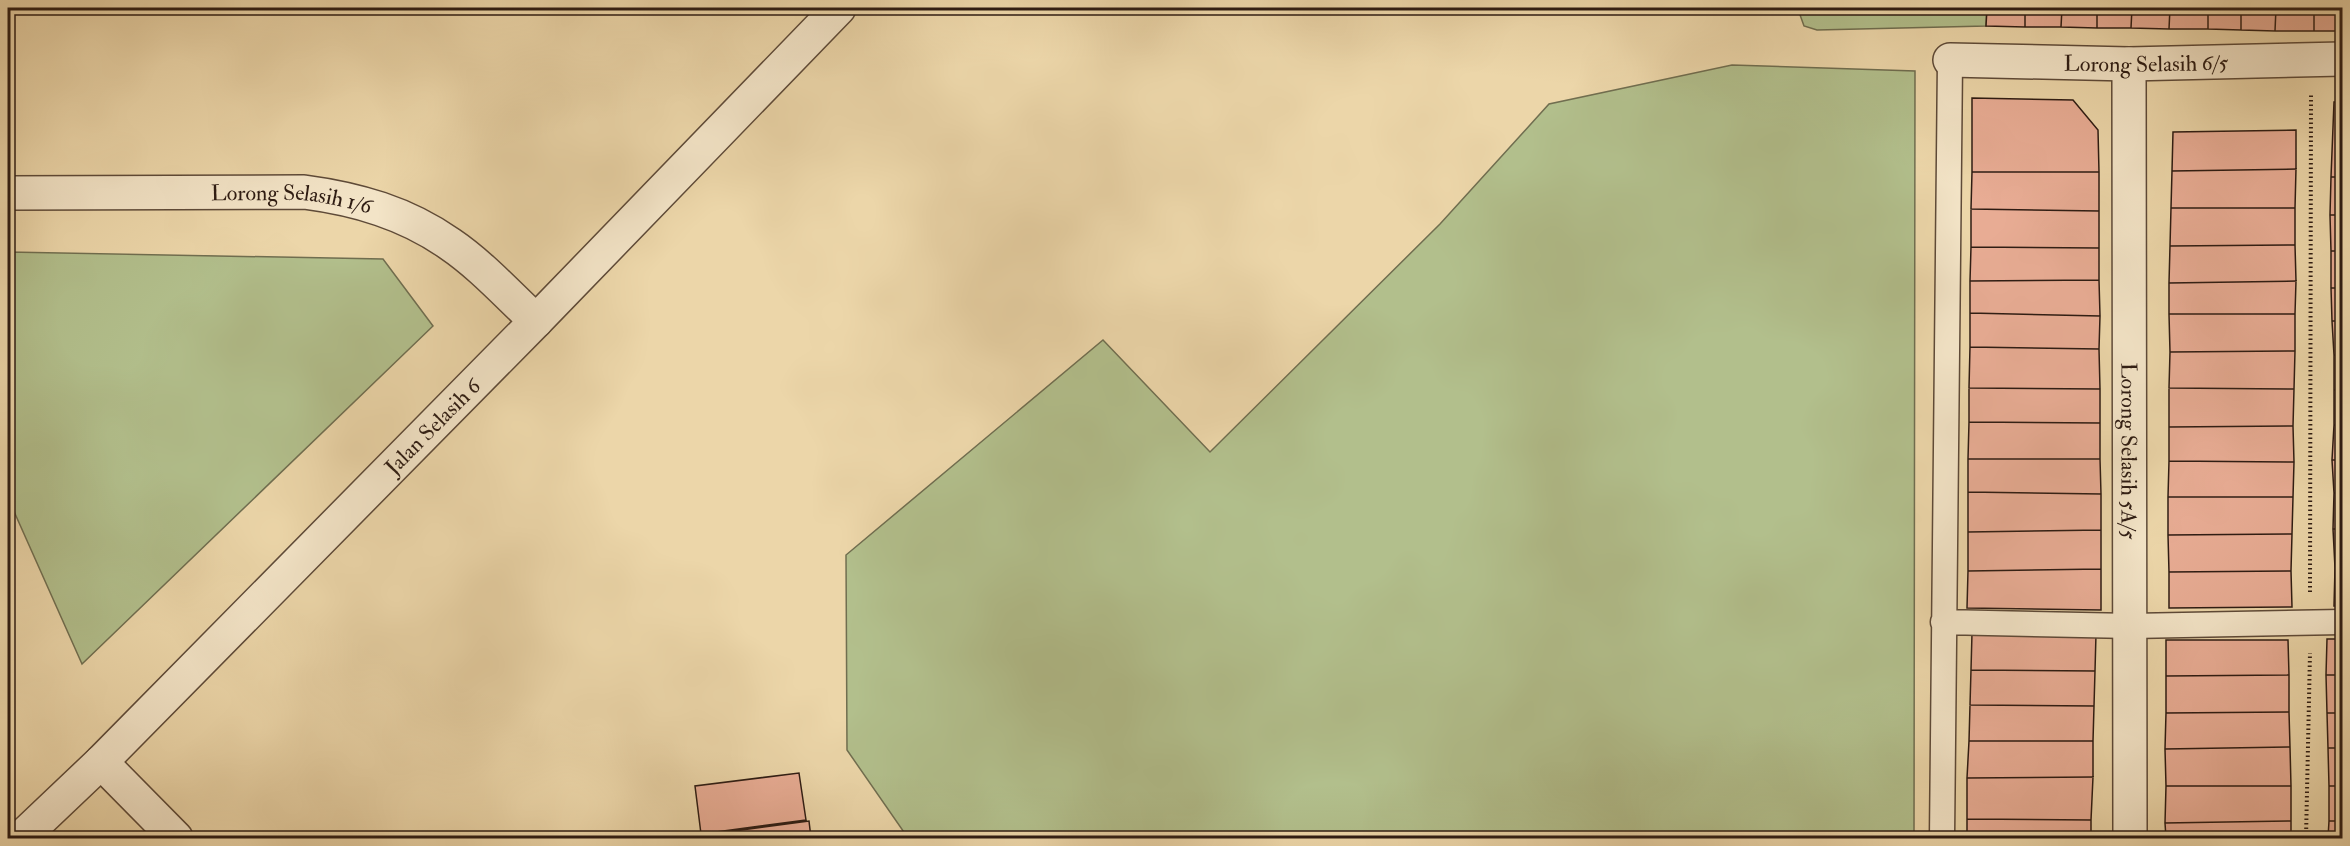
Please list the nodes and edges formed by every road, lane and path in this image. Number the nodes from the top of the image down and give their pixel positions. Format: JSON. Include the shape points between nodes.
{"nodes":[{"id":1,"x":839,"y":8,"type":"edge"},
{"id":2,"x":2327,"y":59,"type":"edge"},
{"id":3,"x":1950,"y":60,"type":"joint"},
{"id":4,"x":2129,"y":64,"type":"junction"},
{"id":5,"x":8,"y":193,"type":"edge"},
{"id":6,"x":536,"y":321,"type":"junction"},
{"id":7,"x":2310,"y":621,"type":"junction"},
{"id":8,"x":1943,"y":622,"type":"junction"},
{"id":9,"x":2343,"y":622,"type":"edge"},
{"id":10,"x":2131,"y":626,"type":"junction"},
{"id":11,"x":101,"y":762,"type":"junction"},
{"id":12,"x":21,"y":838,"type":"edge"},
{"id":13,"x":176,"y":838,"type":"edge"},
{"id":14,"x":1942,"y":838,"type":"edge"},
{"id":15,"x":2130,"y":838,"type":"edge"},
{"id":16,"x":2306,"y":838,"type":"edge"}],
"edges":[{"from":1,"to":6,"type":"street","name":"Jalan Selasih 6"},
{"from":2,"to":4,"type":"street","name":"Lorong Selasih 6/5"},
{"from":2,"to":7,"type":"path"},
{"from":3,"to":4,"type":"street","name":"Lorong Selasih 6/5"},
{"from":3,"to":8,"type":"lane"},
{"from":4,"to":10,"type":"street","name":"Lorong Selasih 5A/5"},
{"from":5,"to":6,"type":"street","name":"Lorong Selasih 1/6","via":[[304,192],[346,197],[400,215],[451,244]]},
{"from":6,"to":11,"type":"street","name":"Jalan Selasih 6"},
{"from":7,"to":9,"type":"lane"},
{"from":7,"to":10,"type":"lane"},
{"from":7,"to":16,"type":"path"},
{"from":8,"to":10,"type":"lane"},
{"from":8,"to":14,"type":"lane"},
{"from":10,"to":15,"type":"street","name":"Lorong Selasih 5A/5"},
{"from":11,"to":12,"type":"street","name":"Jalan Selasih 6"},
{"from":11,"to":13,"type":"street"}]}
